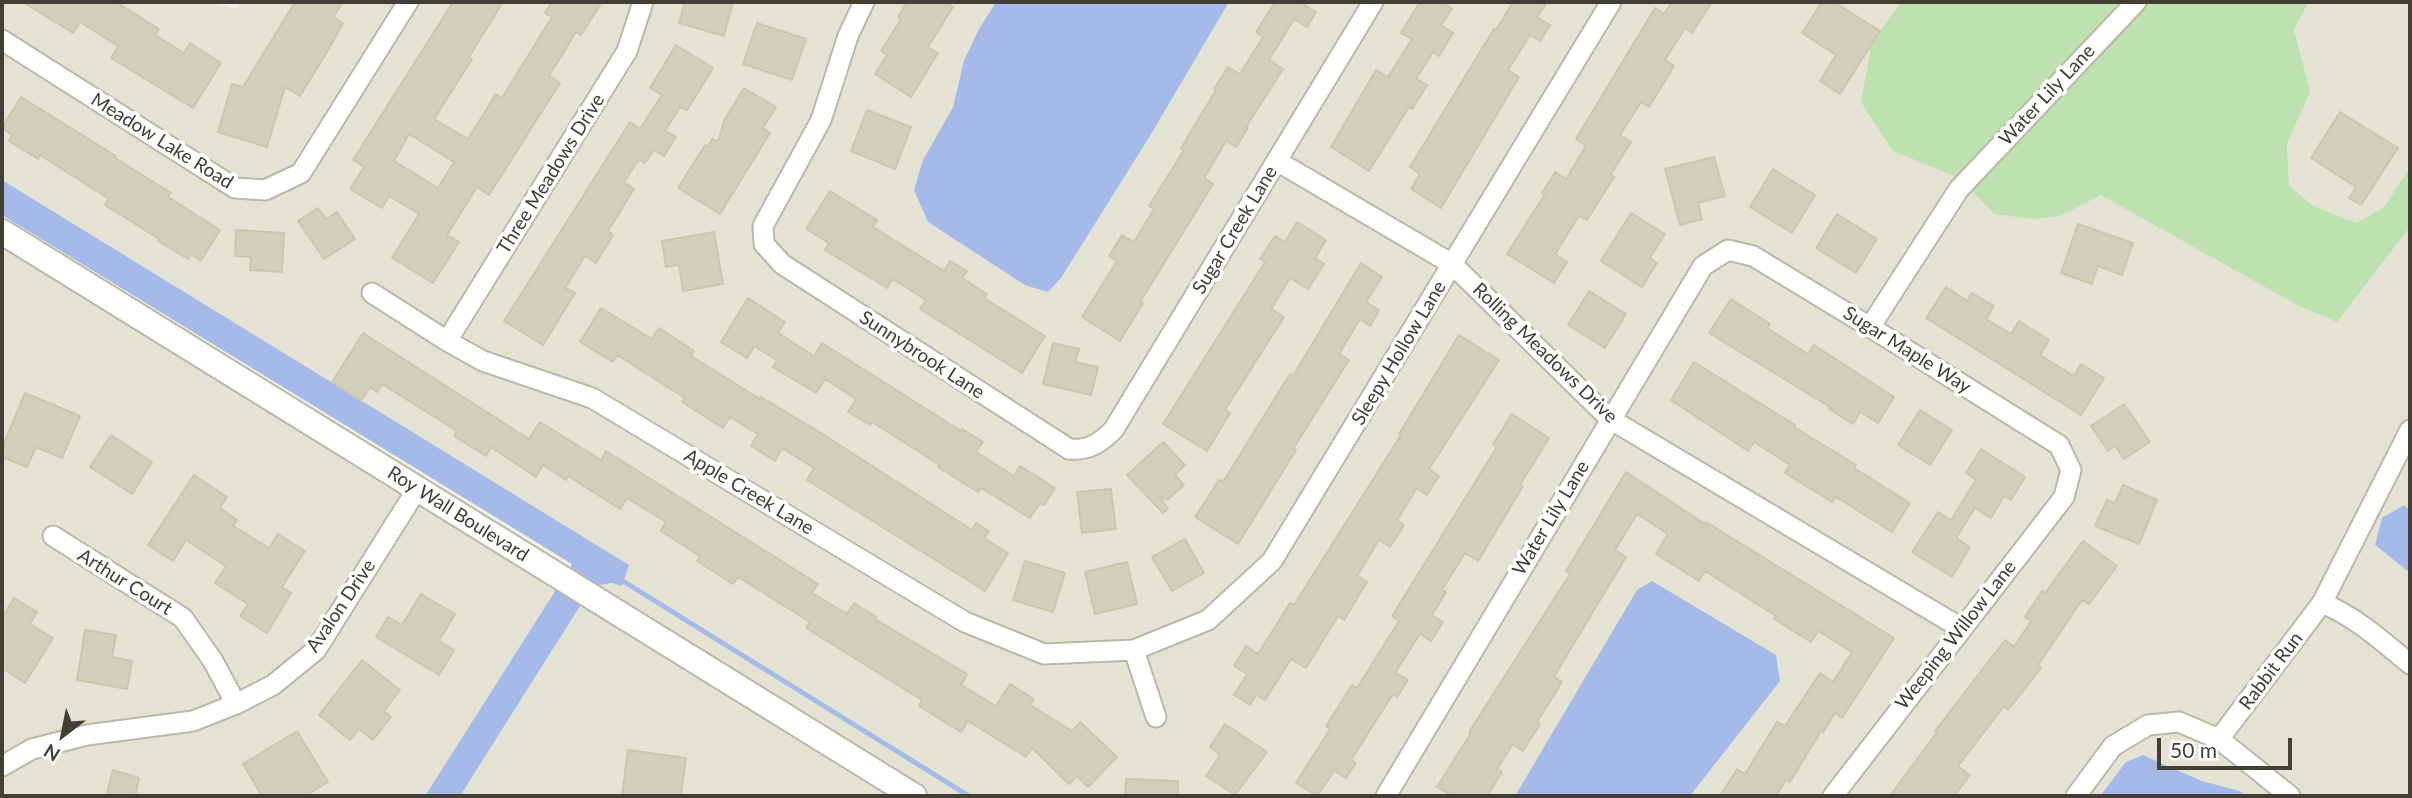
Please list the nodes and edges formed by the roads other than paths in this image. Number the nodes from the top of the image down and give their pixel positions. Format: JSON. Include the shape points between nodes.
{"nodes":[{"id":1,"x":408,"y":2,"type":"edge"},
{"id":2,"x":642,"y":2,"type":"edge"},
{"id":3,"x":864,"y":2,"type":"edge"},
{"id":4,"x":1373,"y":2,"type":"edge"},
{"id":5,"x":1611,"y":2,"type":"edge"},
{"id":6,"x":2136,"y":2,"type":"edge"},
{"id":7,"x":2,"y":40,"type":"edge"},
{"id":8,"x":1277,"y":161,"type":"junction"},
{"id":9,"x":2,"y":232,"type":"edge"},
{"id":10,"x":1728,"y":250,"type":"joint"},
{"id":11,"x":1452,"y":264,"type":"junction"},
{"id":12,"x":372,"y":293,"type":"dead end"},
{"id":13,"x":1870,"y":327,"type":"junction"},
{"id":14,"x":447,"y":341,"type":"junction"},
{"id":15,"x":1610,"y":419,"type":"junction"},
{"id":16,"x":2410,"y":429,"type":"edge"},
{"id":17,"x":1088,"y":448,"type":"joint"},
{"id":18,"x":2071,"y":470,"type":"joint"},
{"id":19,"x":417,"y":489,"type":"junction"},
{"id":20,"x":53,"y":536,"type":"dead end"},
{"id":21,"x":2322,"y":603,"type":"junction"},
{"id":22,"x":1961,"y":628,"type":"junction"},
{"id":23,"x":1134,"y":650,"type":"junction"},
{"id":24,"x":2410,"y":664,"type":"edge"},
{"id":25,"x":236,"y":704,"type":"junction"},
{"id":26,"x":1156,"y":717,"type":"dead end"},
{"id":27,"x":2219,"y":739,"type":"junction"},
{"id":28,"x":2,"y":766,"type":"edge"},
{"id":29,"x":914,"y":796,"type":"edge"},
{"id":30,"x":1386,"y":796,"type":"edge"},
{"id":31,"x":1833,"y":796,"type":"edge"},
{"id":32,"x":2076,"y":796,"type":"edge"},
{"id":33,"x":2290,"y":796,"type":"edge"}],
"edges":[{"from":1,"to":7,"type":"street","name":"Meadow Lake Road","via":[[301,173],[265,190],[235,188]]},
{"from":2,"to":14,"type":"street","name":"Three Meadows Drive","via":[[627,51]]},
{"from":3,"to":17,"type":"street","name":"Sunnybrook Lane","via":[[821,120],[763,226],[764,244],[782,264],[1069,449]]},
{"from":4,"to":8,"type":"street","name":"Sugar Creek Lane"},
{"from":5,"to":11,"type":"street","name":"Sleepy Hollow Lane"},
{"from":6,"to":13,"type":"street","name":"Water Lily Lane","via":[[1959,189]]},
{"from":8,"to":11,"type":"street","name":"Rolling Meadows Drive"},
{"from":8,"to":17,"type":"street","name":"Sugar Creek Lane","via":[[1114,429]]},
{"from":9,"to":19,"type":"street","name":"Roy Wall Boulevard"},
{"from":10,"to":13,"type":"street","name":"Sugar Maple Way","via":[[1753,256]]},
{"from":10,"to":15,"type":"street","name":"Water Lily Lane","via":[[1703,266]]},
{"from":11,"to":15,"type":"street","name":"Rolling Meadows Drive"},
{"from":11,"to":23,"type":"street","name":"Sleepy Hollow Lane","via":[[1272,561],[1208,620]]},
{"from":12,"to":14,"type":"street","name":"Apple Creek Lane"},
{"from":13,"to":18,"type":"street","name":"Sugar Maple Way","via":[[2059,445]]},
{"from":14,"to":23,"type":"street","name":"Apple Creek Lane","via":[[483,361],[592,398],[965,622],[1044,654]]},
{"from":15,"to":22,"type":"street","name":"Rolling Meadows Drive"},
{"from":15,"to":30,"type":"street","name":"Water Lily Lane"},
{"from":16,"to":21,"type":"street","name":"Rabbit Run"},
{"from":18,"to":22,"type":"street","name":"Weeping Willow Lane","via":[[2064,497]]},
{"from":19,"to":25,"type":"street","name":"Avalon Drive","via":[[316,650],[273,685]]},
{"from":19,"to":29,"type":"street","name":"Roy Wall Boulevard"},
{"from":20,"to":25,"type":"street","name":"Arthur Court","via":[[183,618]]},
{"from":21,"to":24,"type":"street","via":[[2359,623]]},
{"from":21,"to":27,"type":"street","name":"Rabbit Run"},
{"from":22,"to":31,"type":"street","name":"Weeping Willow Lane"},
{"from":23,"to":26,"type":"street"},
{"from":25,"to":28,"type":"street","name":"Avalon Drive","via":[[193,721],[87,735],[33,749]]},
{"from":27,"to":32,"type":"street","via":[[2179,722],[2148,725],[2113,746]]},
{"from":27,"to":33,"type":"street"}]}
